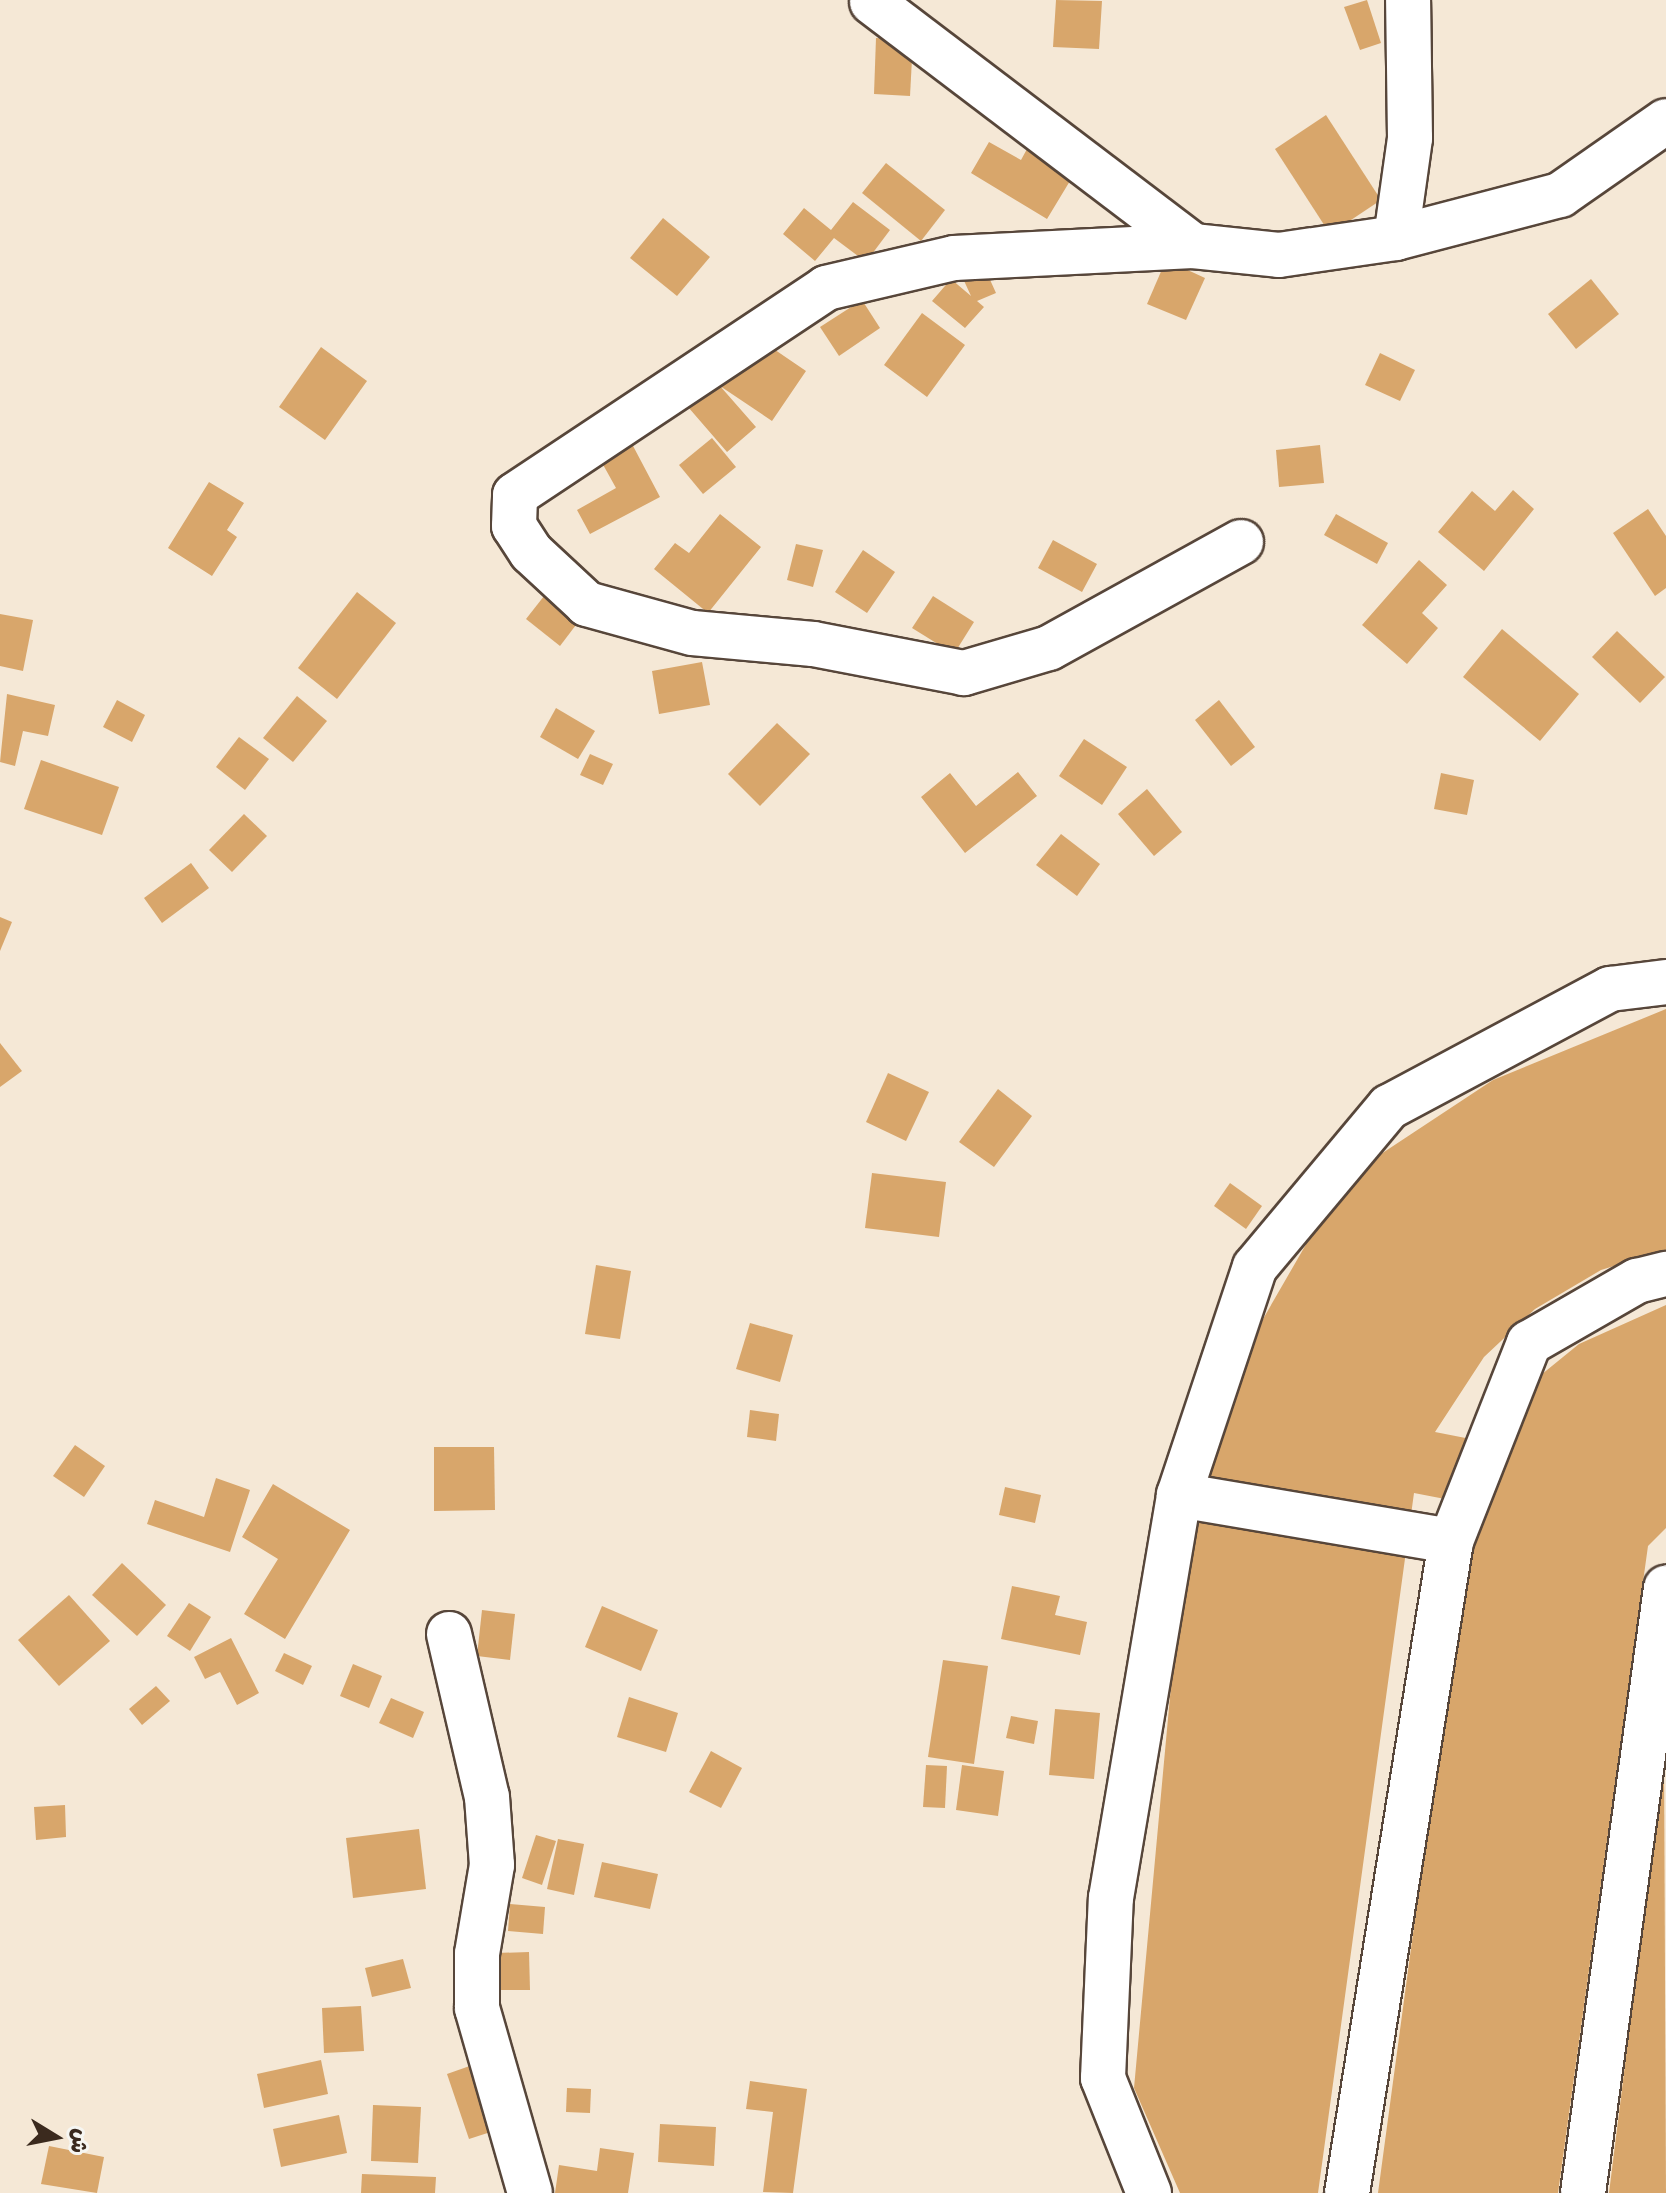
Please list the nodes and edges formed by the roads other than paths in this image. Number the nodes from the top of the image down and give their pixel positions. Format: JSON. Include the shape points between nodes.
{"nodes":[{"id":1,"x":1408,"y":0,"type":"edge"},
{"id":2,"x":872,"y":2,"type":"edge"},
{"id":3,"x":1666,"y":121,"type":"edge"},
{"id":4,"x":1396,"y":238,"type":"junction"},
{"id":5,"x":1193,"y":246,"type":"junction"},
{"id":6,"x":1241,"y":542,"type":"dead end"},
{"id":7,"x":1666,"y":982,"type":"edge"},
{"id":8,"x":1666,"y":1274,"type":"edge"},
{"id":9,"x":1179,"y":1495,"type":"junction"},
{"id":10,"x":1451,"y":1541,"type":"junction"},
{"id":11,"x":1666,"y":1588,"type":"edge"},
{"id":12,"x":449,"y":1634,"type":"dead end"},
{"id":13,"x":530,"y":2193,"type":"edge"},
{"id":14,"x":1149,"y":2193,"type":"edge"},
{"id":15,"x":1347,"y":2193,"type":"edge"},
{"id":16,"x":1583,"y":2193,"type":"edge"}],
"edges":[{"from":1,"to":4,"type":"street","via":[[1410,138]]},
{"from":2,"to":5,"type":"street"},
{"from":3,"to":4,"type":"street","via":[[1560,195]]},
{"from":4,"to":5,"type":"street","via":[[1279,255]]},
{"from":5,"to":6,"type":"street","via":[[954,258],[826,288],[515,495],[514,526],[587,604],[692,633],[813,644],[964,673],[1049,648]]},
{"from":7,"to":9,"type":"street","via":[[1610,989],[1389,1107],[1255,1267]]},
{"from":8,"to":10,"type":"street","via":[[1637,1281],[1529,1343]]},
{"from":9,"to":10,"type":"street"},
{"from":9,"to":14,"type":"street","via":[[1111,1898],[1103,2078]]},
{"from":10,"to":15,"type":"street"},
{"from":11,"to":16,"type":"street"},
{"from":12,"to":13,"type":"street","via":[[490,1838],[477,2008]]}]}
